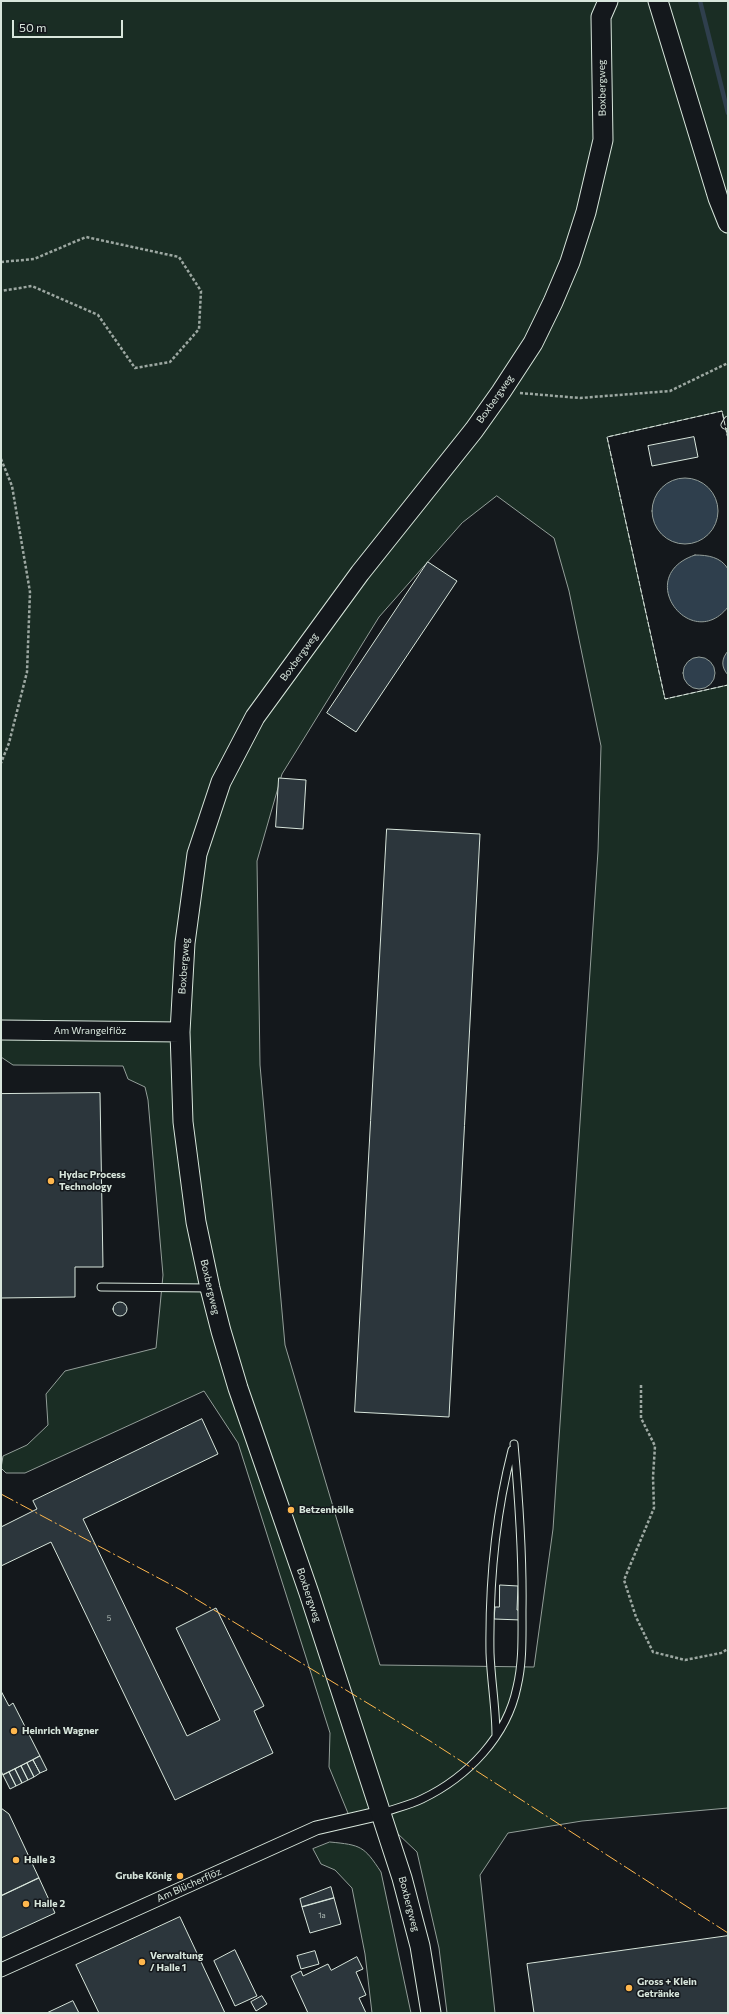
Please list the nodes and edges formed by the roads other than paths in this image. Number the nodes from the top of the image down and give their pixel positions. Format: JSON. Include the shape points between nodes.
{"nodes":[{"id":1,"x":608,"y":1,"type":"edge"},
{"id":2,"x":658,"y":1,"type":"edge"},
{"id":3,"x":728,"y":223,"type":"edge"},
{"id":4,"x":1,"y":1030,"type":"edge"},
{"id":5,"x":180,"y":1032,"type":"junction"},
{"id":6,"x":101,"y":1287,"type":"dead end"},
{"id":7,"x":210,"y":1288,"type":"junction"},
{"id":8,"x":496,"y":1736,"type":"junction"},
{"id":9,"x":381,"y":1813,"type":"junction"},
{"id":10,"x":1,"y":1970,"type":"edge"},
{"id":11,"x":431,"y":2013,"type":"edge"}],
"edges":[{"from":1,"to":5,"type":"street","name":"Boxbergweg","via":[[601,17],[603,140],[586,212],[570,262],[533,343],[501,392],[474,430],[360,573],[254,717],[221,782],[197,854],[185,943]]},
{"from":2,"to":3,"type":"street","via":[[718,198]]},
{"from":4,"to":5,"type":"street","name":"Am Wrangelflöz"},
{"from":5,"to":7,"type":"street","name":"Boxbergweg","via":[[183,1122],[196,1222]]},
{"from":6,"to":7,"type":"lane"},
{"from":7,"to":9,"type":"street","name":"Boxbergweg","via":[[238,1388]]},
{"from":8,"to":8,"type":"lane","via":[[507,1718],[521,1665],[523,1562],[514,1444],[502,1489],[494,1561],[490,1654]]},
{"from":8,"to":9,"type":"lane","via":[[464,1772],[423,1799]]},
{"from":9,"to":10,"type":"street","name":"Am Blücherflöz","via":[[316,1828]]},
{"from":9,"to":11,"type":"street","name":"Boxbergweg","via":[[420,1946]]}]}
